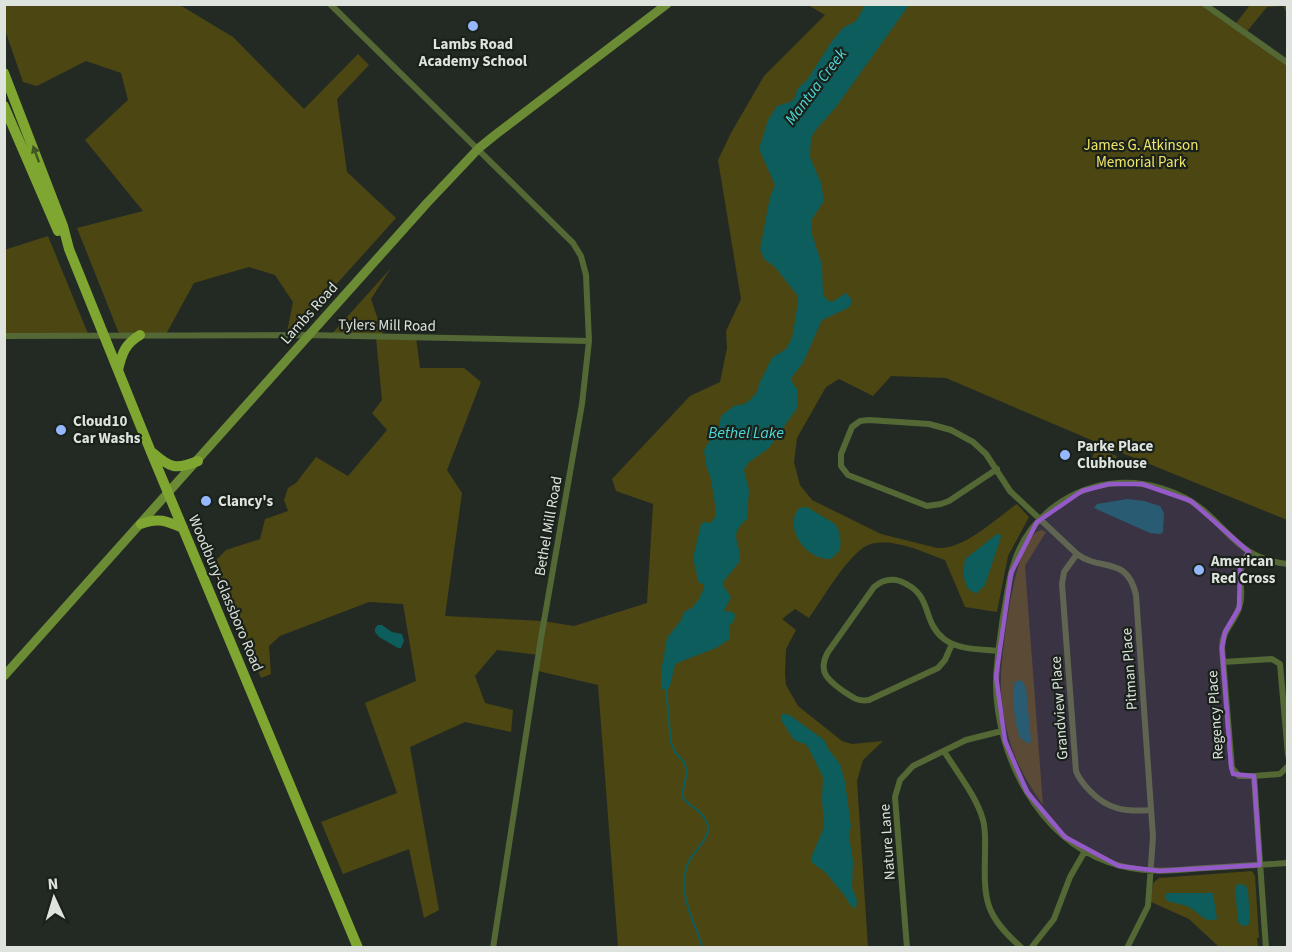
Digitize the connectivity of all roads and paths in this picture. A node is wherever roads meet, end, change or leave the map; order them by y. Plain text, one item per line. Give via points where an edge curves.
1 (330, 4) edge
2 (667, 4) edge
3 (1204, 4) edge
4 (1287, 63) edge
5 (4, 73) edge
6 (4, 106) edge
7 (479, 148) junction
8 (69, 249) junction
9 (140, 335) junction
10 (4, 336) edge
11 (105, 336) junction
12 (308, 336) junction
13 (590, 341) junction
14 (118, 370) junction
15 (151, 452) junction
16 (198, 461) junction
17 (997, 469) junction
18 (168, 493) junction
19 (1040, 519) junction
20 (141, 524) junction
21 (183, 528) junction
22 (1249, 552) junction
23 (1077, 554) junction
24 (1287, 564) edge
25 (952, 644) junction
26 (998, 651) junction
27 (1223, 662) junction
28 (4, 676) edge
29 (1002, 731) junction
30 (944, 751) junction
31 (1287, 755) edge
32 (1287, 766) edge
33 (1254, 776) junction
34 (1151, 810) junction
35 (1085, 851) junction
36 (1287, 863) edge
37 (1260, 865) junction
38 (1151, 871) junction
39 (1130, 947) edge
40 (358, 948) edge
41 (493, 948) edge
42 (907, 948) edge
43 (1022, 948) edge
44 (1031, 948) edge
45 (1266, 948) edge

1 - 7 street, Bethel Mill Road
2 - 7 main road, Lambs Road
3 - 4 street
8 -> 5 main road, Woodbury-Glassboro Road
6 - 8 main road, Woodbury-Glassboro Road
7 - 12 main road, Lambs Road
7 - 13 street, Bethel Mill Road via 573,243 581,256
8 - 11 main road, Woodbury-Glassboro Road
9 - 11 street, Tylers Mill Road
9 - 12 street, Tylers Mill Road
9 - 14 main road via 127,343
10 - 11 street, Tylers Mill Road
11 - 14 main road, Woodbury-Glassboro Road
12 - 13 street, Tylers Mill Road
12 - 16 main road, Lambs Road
13 - 41 street, Bethel Mill Road
14 - 15 main road, Woodbury-Glassboro Road
15 - 16 main road via 173,467
15 - 18 main road, Woodbury-Glassboro Road
16 - 18 main road, Lambs Road
17 - 17 street, Pitman Place via 949,501 927,506 848,475 840,457 856,423 880,420 951,430 977,446
17 - 19 street, Pitman Place via 1008,489
18 - 20 main road, Lambs Road
18 - 21 main road, Woodbury-Glassboro Road
19 - 22 street via 1060,501 1088,489 1119,483 1142,484 1191,501
19 - 23 street, Pitman Place
19 - 26 street via 1024,539 1013,566
20 - 21 main road via 163,519
20 - 28 main road, Lambs Road
21 - 40 main road, Woodbury-Glassboro Road
22 - 24 street
22 - 27 street, Regency Place via 1240,569 1239,608 1223,635
23 - 34 street, Pitman Place via 1118,568 1135,588
23 - 34 street, Grandview Place via 1064,572 1062,584 1076,771 1097,798 1110,807
25 - 25 street via 935,629 915,589 897,580 887,580 874,587 824,659 823,668 829,680 852,697 869,700 938,668
25 - 26 street
26 - 29 street via 996,689
27 - 31 street via 1272,659 1280,664
27 - 33 street, Regency Place via 1232,768 1239,776
29 - 30 street, Nature Lane
29 - 35 street via 1015,769 1035,803 1061,833
30 - 42 street, Nature Lane via 907,771 896,791
30 - 43 street via 984,823 985,892 990,911 1000,928
32 - 33 street via 1280,774
33 - 37 street
34 - 38 street, Pitman Place
35 - 38 street via 1113,864
35 - 44 street via 1054,919
36 - 37 street
37 - 38 street
37 - 45 street
38 - 39 street, Pitman Place via 1148,906

